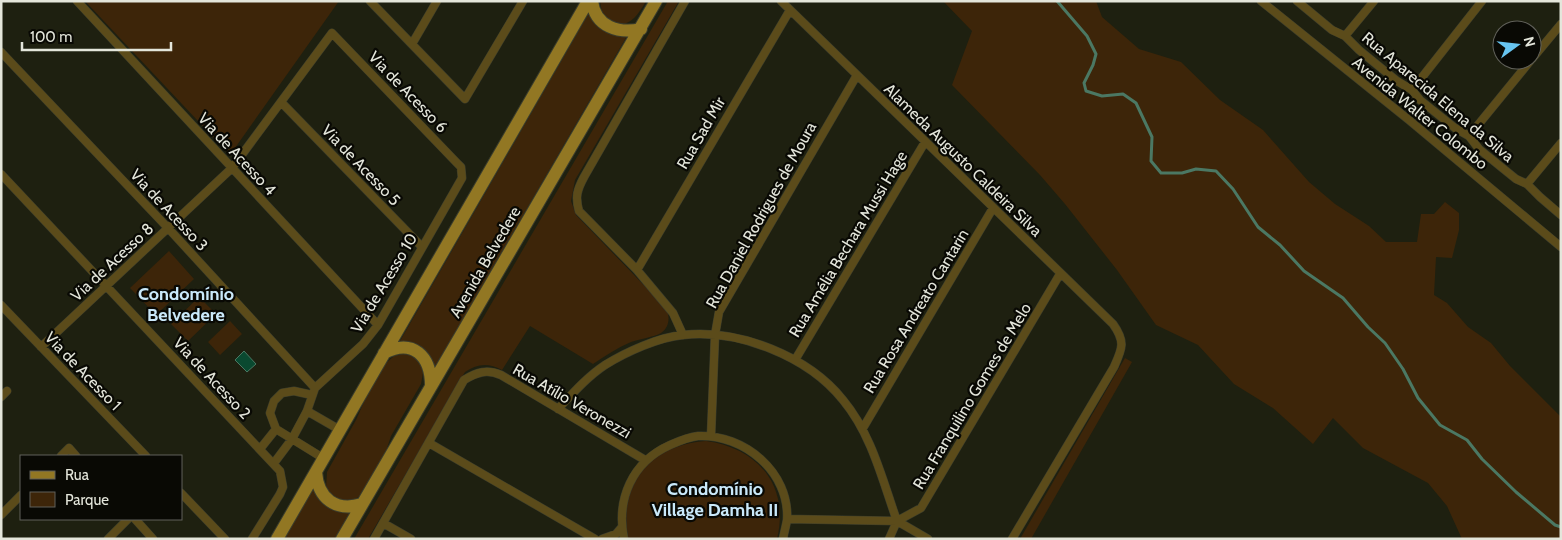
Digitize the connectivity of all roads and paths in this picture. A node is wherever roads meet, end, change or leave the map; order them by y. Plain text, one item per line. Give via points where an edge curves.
1 (76, 1) edge
2 (370, 1) edge
3 (437, 1) edge
4 (523, 1) edge
5 (588, 1) edge
6 (592, 1) edge
7 (656, 1) edge
8 (685, 1) edge
9 (781, 1) edge
10 (1261, 1) edge
11 (1297, 1) edge
12 (1374, 1) edge
13 (1482, 1) edge
14 (790, 10) junction
15 (1561, 24) edge
16 (640, 29) junction
17 (332, 32) joint
18 (1345, 36) junction
19 (412, 44) junction
20 (1542, 48) edge
21 (1, 52) edge
22 (1524, 70) edge
23 (857, 75) junction
24 (1412, 90) junction
25 (281, 102) junction
26 (1469, 136) junction
27 (925, 142) junction
28 (1561, 143) edge
29 (232, 168) junction
30 (462, 173) joint
31 (1, 174) edge
32 (1527, 184) junction
33 (993, 208) junction
34 (1561, 215) edge
35 (168, 228) junction
36 (422, 247) junction
37 (1561, 247) edge
38 (637, 270) junction
39 (1060, 274) junction
40 (106, 286) junction
41 (1, 305) edge
42 (378, 325) junction
43 (683, 335) junction
44 (716, 335) junction
45 (41, 347) junction
46 (384, 353) junction
47 (795, 360) junction
48 (431, 386) junction
49 (314, 392) junction
50 (558, 409) junction
51 (307, 410) junction
52 (862, 428) junction
53 (276, 429) junction
54 (340, 430) junction
55 (711, 436) junction
56 (292, 439) junction
57 (429, 443) junction
58 (260, 449) junction
59 (62, 455) edge
60 (75, 455) edge
61 (145, 455) edge
62 (323, 458) junction
63 (646, 460) junction
64 (274, 463) junction
65 (316, 472) junction
66 (182, 495) edge
67 (20, 496) edge
68 (362, 504) junction
69 (1, 515) edge
70 (787, 519) junction
71 (127, 520) edge
72 (136, 520) edge
73 (897, 521) junction
74 (383, 523) junction
75 (622, 528) junction
76 (108, 539) edge
77 (153, 539) edge
78 (225, 539) edge
79 (252, 539) edge
80 (277, 539) edge
81 (342, 539) edge
82 (374, 539) edge
83 (410, 539) edge
84 (595, 539) edge
85 (602, 539) edge
86 (624, 539) edge
87 (783, 539) edge
88 (889, 539) edge
89 (928, 539) edge
90 (1012, 539) edge

1 - 29 street, Via de Acesso 4
2 - 19 street
3 - 19 street
4 - 19 street via 465,99
5 - 46 main road
6 - 16 main road via 596,15 611,28 621,31
7 - 16 main road, Avenida Belvedere
8 - 38 street via 577,191 579,211
9 - 14 street, Alameda Augusto Caldeira Silva
10 - 37 street, Avenida Walter Colombo
11 - 18 street, Rua Aparecida Elena da Silva via 1332,30
12 - 18 street
13 - 24 street
14 - 23 street, Alameda Augusto Caldeira Silva
14 - 38 street, Rua Sad Mir
15 - 20 street
16 - 48 main road, Avenida Belvedere
17 - 25 street, Via de Acesso 8
17 - 30 street, Via de Acesso 6 via 457,163
18 - 24 street, Rua Aparecida Elena da Silva via 1358,50
21 - 35 street, Via de Acesso 3
22 - 26 street
23 - 27 street, Alameda Augusto Caldeira Silva
23 - 44 street, Rua Daniel Rodrigues de Moura via 719,312
24 - 26 street, Rua Aparecida Elena da Silva via 1420,100
25 - 29 street, Via de Acesso 8
25 - 36 street, Via de Acesso 5
26 - 32 street, Rua Aparecida Elena da Silva via 1479,149
27 - 33 street, Alameda Augusto Caldeira Silva
27 - 47 street, Rua Amélia Bechara Mussi Hage
28 - 32 street
29 - 35 street, Via de Acesso 8
29 - 42 street, Via de Acesso 4
30 - 36 street, Via de Acesso 10 via 460,184
31 - 40 street, Via de Acesso 2
32 - 34 street, Rua Aparecida Elena da Silva
33 - 39 street, Alameda Augusto Caldeira Silva
33 - 52 street, Rua Rosa Andreato Cantarin
35 - 40 street, Via de Acesso 8
35 - 49 street, Via de Acesso 3
36 - 42 street, Via de Acesso 10
38 - 43 street via 673,313
39 - 73 street, Rua Franquilino Gomes de Melo via 921,508
39 - 90 street, Alameda Augusto Caldeira Silva via 1113,324 1122,341 1122,349
40 - 45 street, Via de Acesso 8
40 - 58 street, Via de Acesso 2
41 - 45 street, Via de Acesso 1
42 - 49 street, Via de Acesso 10
43 - 44 street
43 - 50 street via 635,350 605,365
44 - 47 street via 742,339
44 - 55 street, Rua Daniel Rodrigues de Moura
45 - 61 street, Via de Acesso 1
46 - 48 main road via 399,348 414,350 423,356 429,365
46 - 54 main road
47 - 52 street via 843,399
48 - 68 main road, Avenida Belvedere
49 - 51 street, Via de Acesso 10
49 - 53 street via 282,393 274,400 270,413
50 - 57 street, Rua Atílio Veronezzi via 501,375 483,371 464,380
50 - 63 street, Rua Atílio Veronezzi
51 - 54 street
51 - 56 street, Via de Acesso 10
52 - 73 street via 873,450
53 - 56 street
53 - 58 street
54 - 62 main road
55 - 63 street via 680,440
55 - 70 street via 734,441 767,465 779,483
56 - 62 street
56 - 64 street, Via de Acesso 10
57 - 74 street
57 - 84 street
58 - 64 street, Via de Acesso 2
59 - 60 street via 69,448
62 - 65 main road
63 - 75 street via 626,492 621,512
64 - 79 street, Via de Acesso 2 via 280,471 280,494
65 - 68 main road via 319,488 330,501 341,506
65 - 80 main road
66 - 78 street
67 - 69 street
68 - 81 main road, Avenida Belvedere
70 - 73 street
70 - 87 street
71 - 76 street
72 - 77 street
73 - 88 street
73 - 89 street
74 - 82 street
74 - 83 street
75 - 85 street
75 - 86 street

